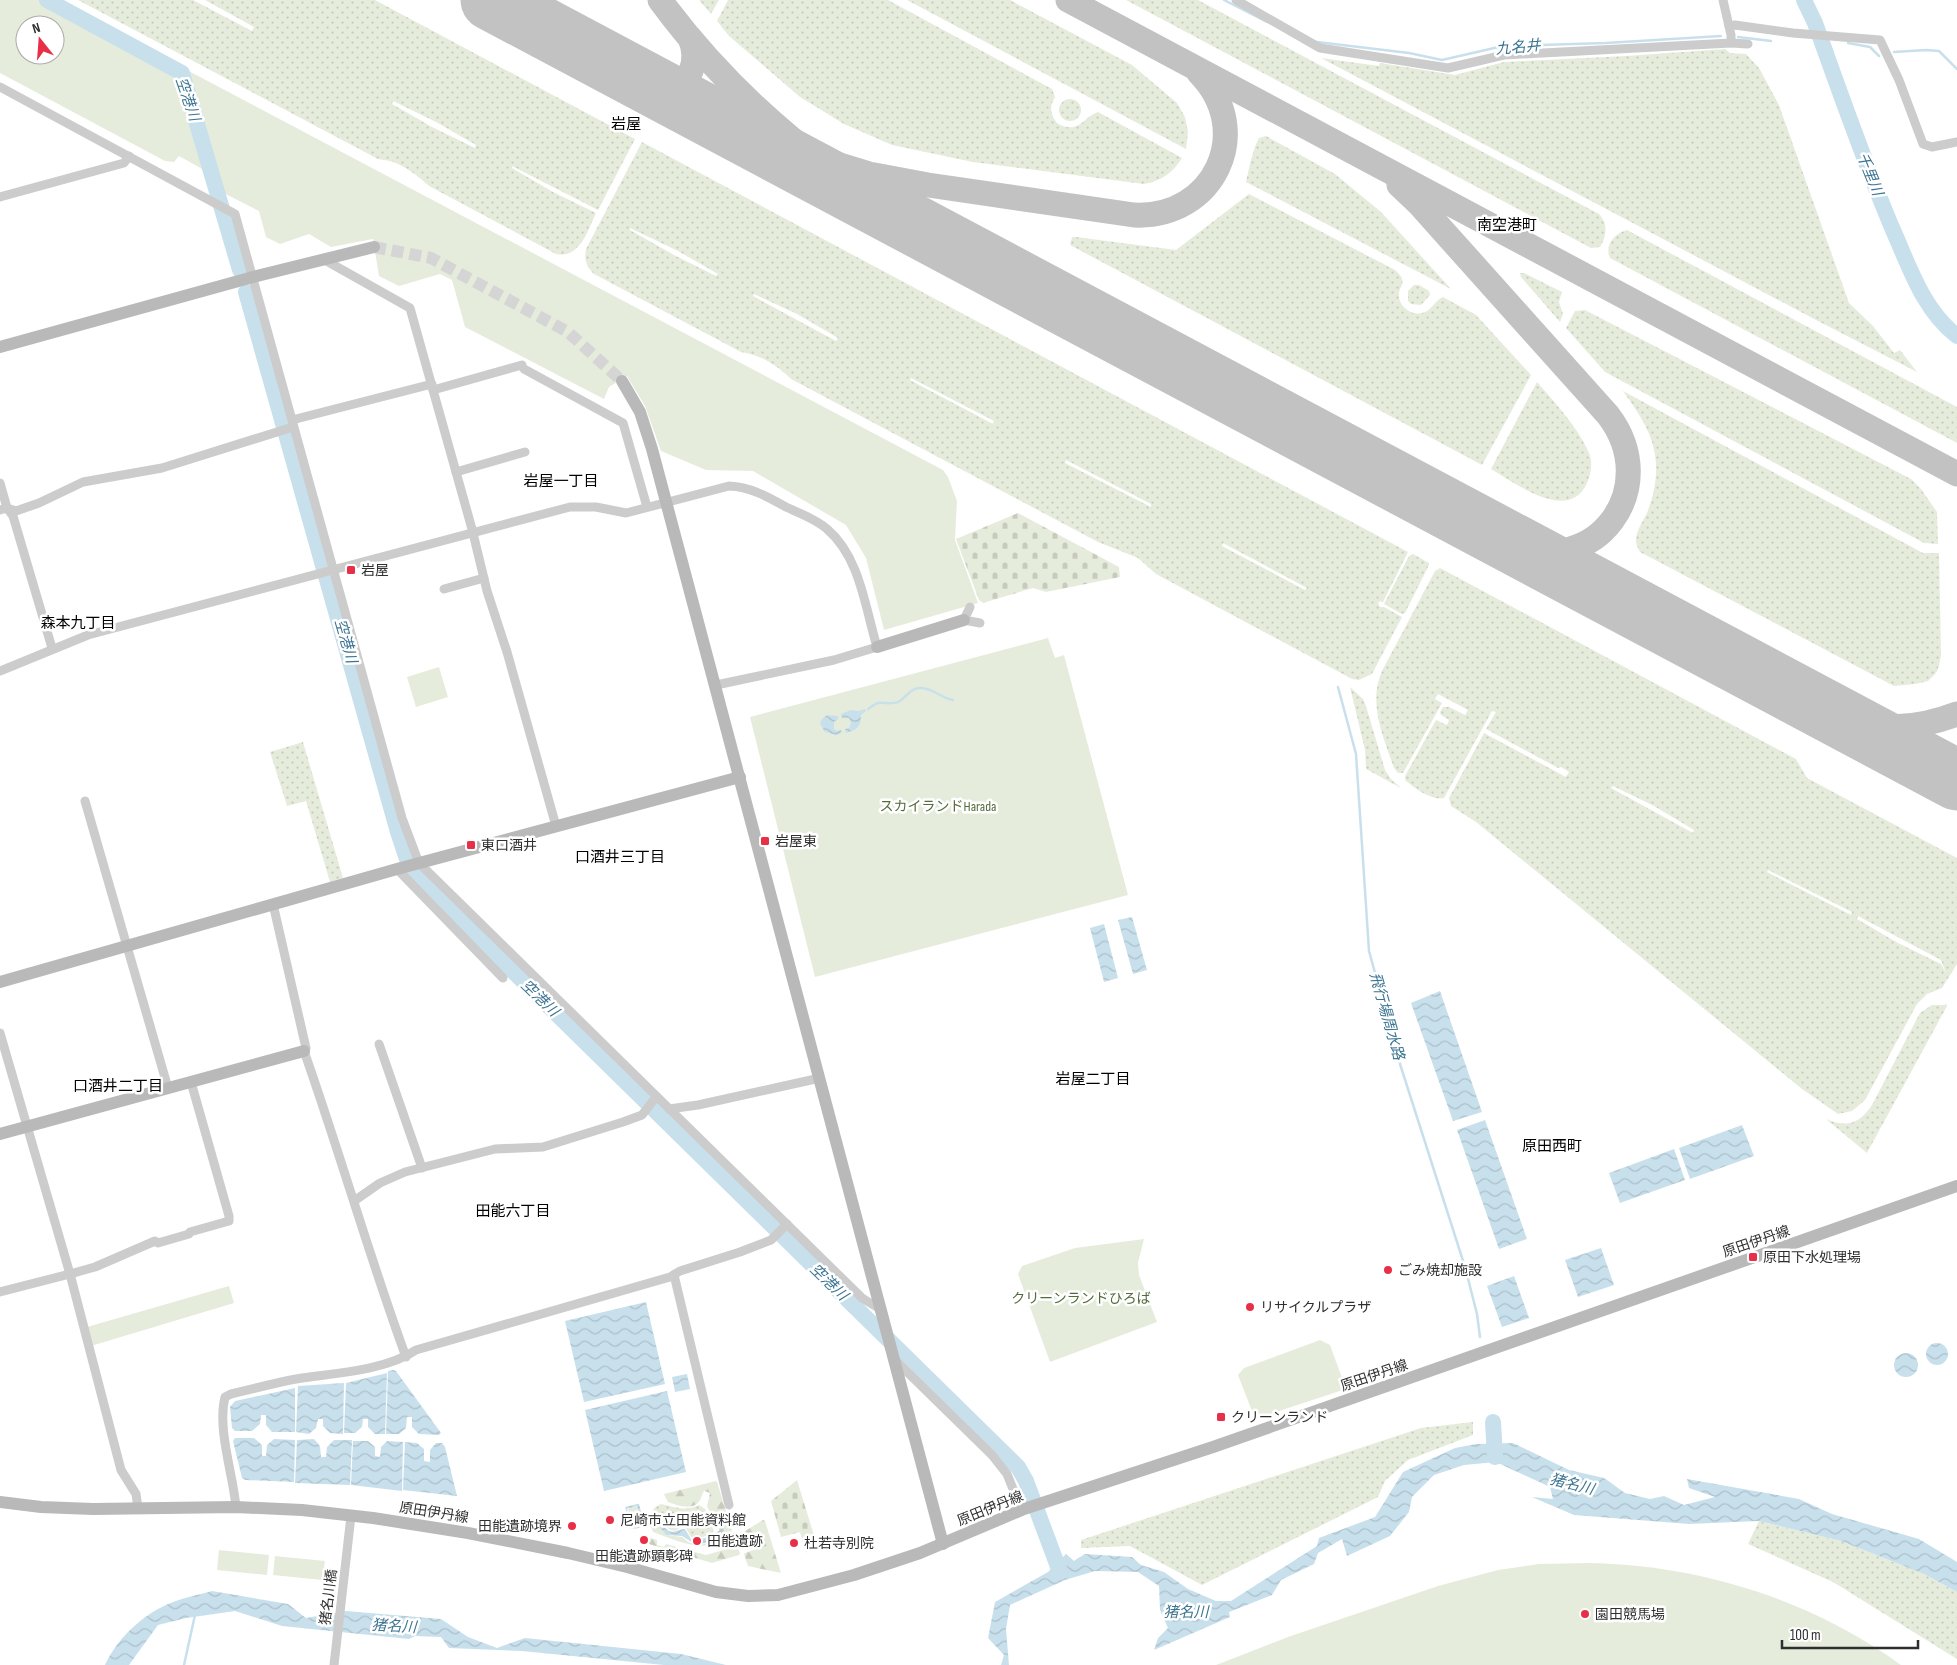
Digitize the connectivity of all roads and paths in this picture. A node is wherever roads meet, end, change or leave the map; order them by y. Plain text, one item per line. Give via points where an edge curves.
1 (1236, 0) edge
2 (1723, 0) edge
3 (1250, 4) edge
4 (1729, 26) junction
5 (1731, 42) junction
6 (1748, 44) dead end
7 (0, 88) edge
8 (1957, 142) edge
9 (129, 156) junction
10 (0, 197) edge
11 (374, 248) tunnel mouth
12 (323, 259) junction
13 (253, 277) junction
14 (0, 347) edge
15 (622, 381) tunnel mouth
16 (432, 387) junction
17 (291, 425) junction
18 (525, 452) dead end
19 (456, 472) junction
20 (0, 483) edge
21 (667, 502) junction
22 (647, 507) junction
23 (4, 509) edge
24 (472, 533) junction
25 (331, 570) junction
26 (484, 578) junction
27 (444, 589) dead end
28 (970, 607) dead end
29 (964, 620) junction
30 (980, 623) dead end
31 (876, 647) junction
32 (52, 648) junction
33 (0, 671) edge
34 (716, 685) junction
35 (740, 777) junction
36 (85, 801) dead end
37 (556, 826) junction
38 (408, 866) junction
39 (273, 904) junction
40 (126, 946) junction
41 (503, 978) dead end
42 (0, 982) edge
43 (0, 1033) edge
44 (379, 1044) dead end
45 (304, 1051) junction
46 (820, 1078) junction
47 (191, 1082) junction
48 (168, 1088) junction
49 (655, 1098) junction
50 (669, 1108) junction
51 (27, 1126) junction
52 (0, 1134) edge
53 (422, 1168) junction
54 (1957, 1186) edge
55 (354, 1201) junction
56 (785, 1225) junction
57 (70, 1274) junction
58 (674, 1275) junction
59 (0, 1292) edge
60 (881, 1313) junction
61 (406, 1357) junction
62 (894, 1359) junction
63 (0, 1502) edge
64 (730, 1505) dead end
65 (236, 1507) junction
66 (138, 1508) junction
67 (1023, 1510) junction
68 (351, 1516) junction
69 (943, 1544) junction
70 (334, 1665) edge

1 - 3 street
2 - 4 street
3 - 5 street via 1320,48 1448,68 1504,55
4 - 5 street
4 - 8 street via 1880,40 1923,144 1932,147
5 - 6 street
7 - 9 street
9 - 10 street via 124,163
9 - 13 street via 235,214
11 - 12 street
12 - 13 street
12 - 16 street via 410,308
13 - 14 street
13 - 17 street
15 - 21 street via 640,412
16 - 17 street
16 - 19 street
16 - 22 street via 523,367 623,423
17 - 23 street via 162,468 83,482 16,511
17 - 25 street
18 - 19 street
19 - 24 street
20 - 23 street
21 - 22 street
21 - 31 street via 737,486 754,490 826,528 851,561
21 - 34 street
22 - 24 street via 626,513 596,507 570,507
23 - 32 street via 13,516
24 - 25 street
24 - 26 street
25 - 32 street via 88,635
25 - 38 street via 402,818
26 - 27 street
26 - 37 street
28 - 29 street
29 - 30 street
29 - 31 street
31 - 34 street via 834,660
32 - 33 street
34 - 35 street
35 - 37 street
35 - 46 street
36 - 40 street
37 - 38 street
38 - 39 street
38 - 41 street
38 - 49 street
39 - 40 street
39 - 45 street via 306,1048
40 - 42 street
40 - 48 street
43 - 51 street
44 - 53 street
45 - 47 street
45 - 55 street
46 - 50 street via 698,1105
46 - 60 street
47 - 48 street
47 - 57 street via 229,1221 158,1243 155,1241 95,1267
48 - 51 street
49 - 50 street
49 - 53 street via 642,1115 543,1147 495,1149
50 - 56 street
51 - 52 street
51 - 57 street
53 - 55 street via 380,1183
54 - 67 street, 原田伊丹線 via 1213,1447
55 - 61 street
56 - 58 street via 773,1238
56 - 60 street
57 - 59 street
57 - 66 street via 121,1470 136,1494
58 - 61 street via 416,1350
58 - 64 street
60 - 62 street
61 - 65 street via 370,1368 294,1380 225,1397 225,1444
62 - 67 street via 992,1456 1007,1474
62 - 69 street
63 - 66 street, 原田伊丹線 via 61,1508
65 - 66 street, 原田伊丹線
65 - 68 street, 原田伊丹線
67 - 69 street, 原田伊丹線
68 - 69 street, 原田伊丹線 via 468,1532 627,1567 716,1592 748,1596 794,1592
68 - 70 street, 猪名川橋

